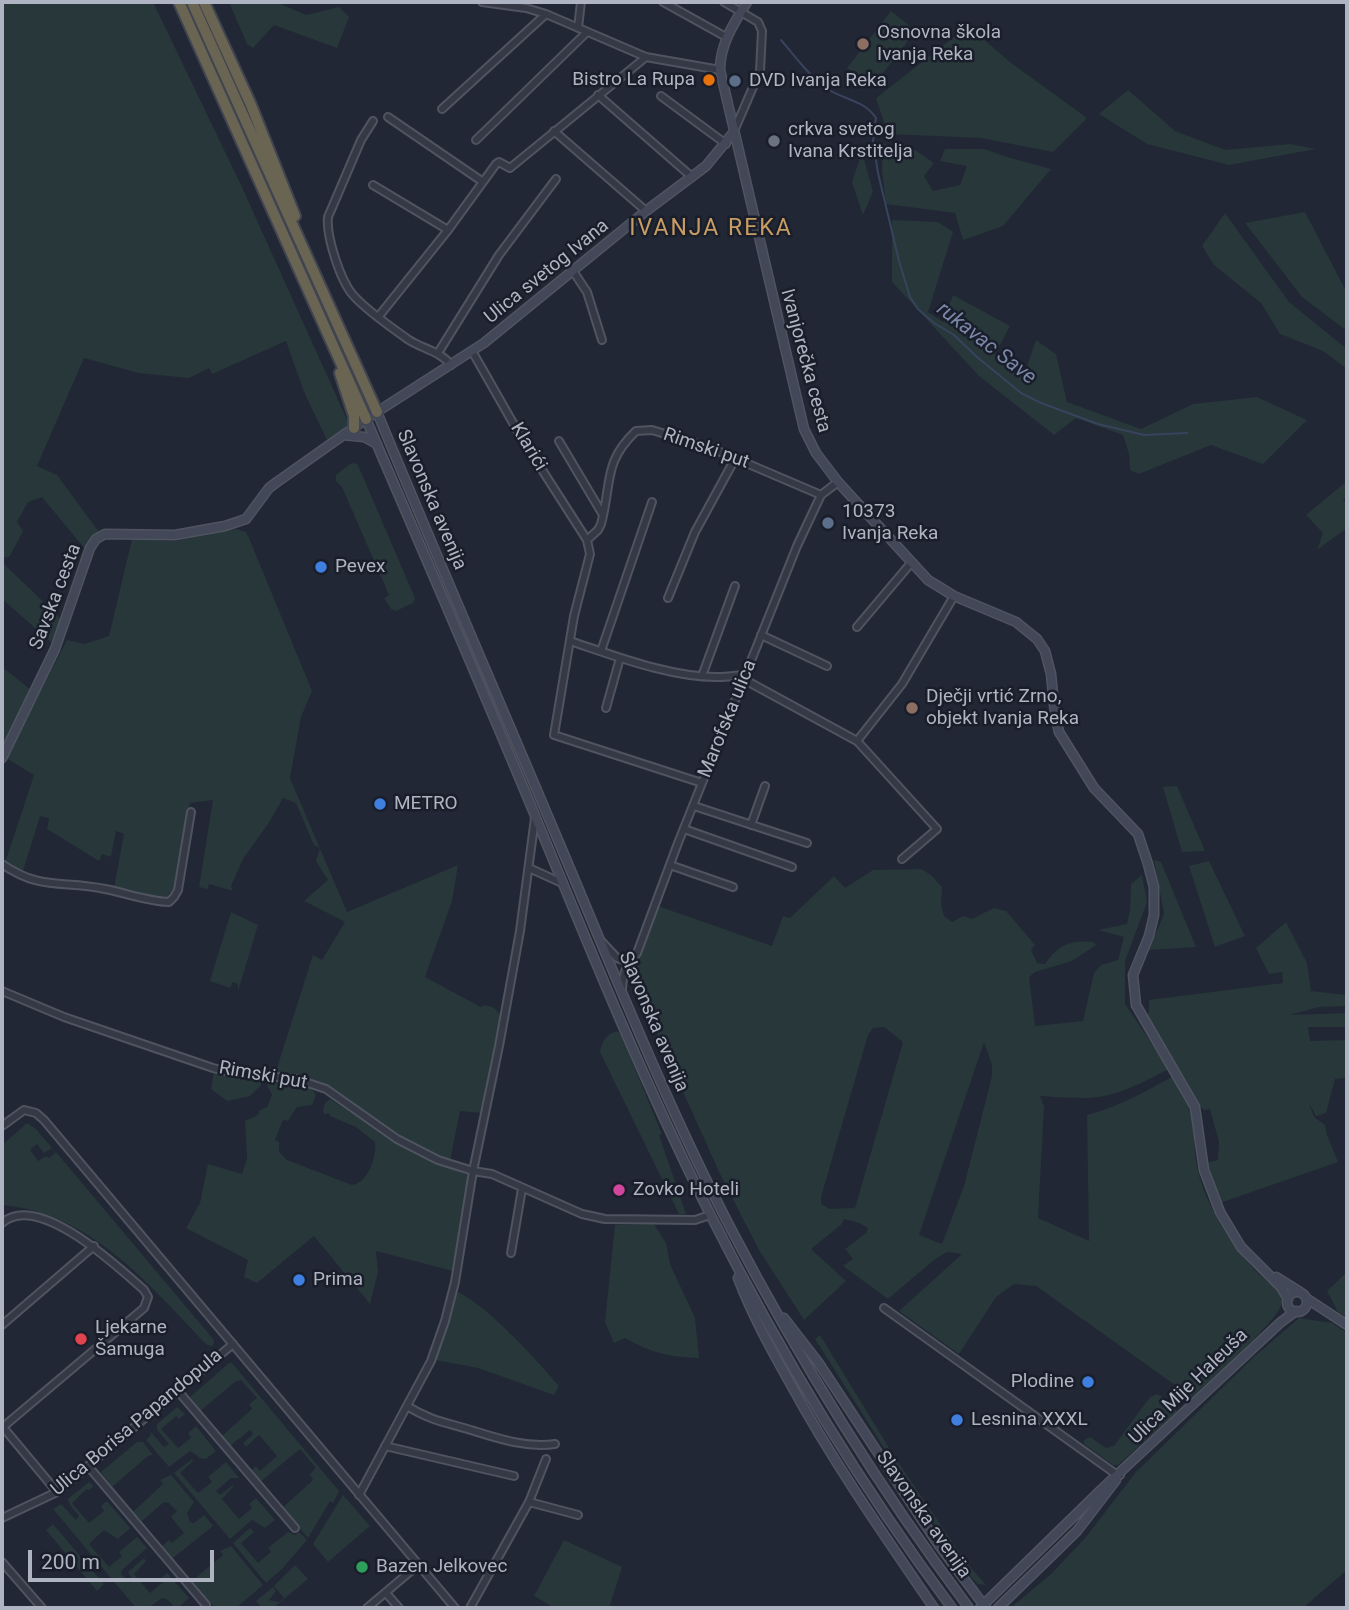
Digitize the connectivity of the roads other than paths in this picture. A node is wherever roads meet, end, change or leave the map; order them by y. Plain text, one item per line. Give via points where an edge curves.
1 (179, 2) edge
2 (192, 2) edge
3 (204, 2) edge
4 (482, 2) edge
5 (495, 2) edge
6 (581, 2) edge
7 (663, 2) edge
8 (724, 2) edge
9 (747, 2) edge
10 (526, 5) edge
11 (741, 12) junction
12 (545, 14) junction
13 (578, 28) junction
14 (587, 32) junction
15 (726, 37) junction
16 (646, 57) junction
17 (720, 70) junction
18 (598, 95) junction
19 (661, 96) dead end
20 (442, 109) dead end
21 (388, 117) dead end
22 (373, 121) dead end
23 (554, 131) junction
24 (733, 133) junction
25 (475, 140) dead end
26 (726, 144) junction
27 (692, 177) junction
28 (556, 178) dead end
29 (483, 182) junction
30 (373, 185) dead end
31 (646, 211) junction
32 (448, 230) junction
33 (302, 245) junction
34 (573, 271) junction
35 (379, 316) junction
36 (602, 340) dead end
37 (472, 351) junction
38 (438, 353) junction
39 (340, 360) junction
40 (450, 365) junction
41 (377, 412) junction
42 (366, 419) junction
43 (354, 428) junction
44 (343, 435) junction
45 (559, 441) dead end
46 (377, 445) junction
47 (736, 457) junction
48 (838, 482) junction
49 (821, 495) junction
50 (652, 502) dead end
51 (603, 515) junction
52 (587, 540) junction
53 (911, 563) junction
54 (735, 586) dead end
55 (954, 596) junction
56 (668, 598) dead end
57 (857, 627) dead end
58 (761, 635) junction
59 (570, 641) junction
60 (601, 651) junction
61 (620, 658) junction
62 (827, 666) dead end
63 (702, 676) junction
64 (746, 678) junction
65 (606, 708) dead end
66 (857, 741) junction
67 (2, 758) edge
68 (702, 783) junction
69 (765, 786) dead end
70 (694, 806) junction
71 (191, 812) dead end
72 (535, 816) junction
73 (751, 825) junction
74 (684, 829) junction
75 (807, 844) dead end
76 (902, 859) dead end
77 (2, 864) edge
78 (670, 865) junction
79 (792, 867) dead end
80 (529, 868) junction
81 (562, 883) junction
82 (733, 887) dead end
83 (601, 941) junction
84 (628, 962) junction
85 (622, 989) junction
86 (2, 991) edge
87 (2, 1126) edge
88 (473, 1171) junction
89 (522, 1189) junction
90 (710, 1215) junction
91 (4, 1221) edge
92 (94, 1246) junction
93 (511, 1253) dead end
94 (732, 1258) junction
95 (1264, 1271) junction
96 (1303, 1295) junction
97 (1288, 1301) junction
98 (884, 1308) dead end
99 (774, 1309) junction
100 (1300, 1310) junction
101 (1337, 1317) junction
102 (1281, 1321) junction
103 (2, 1325) edge
104 (1347, 1325) edge
105 (233, 1344) junction
106 (178, 1391) junction
107 (407, 1405) junction
108 (2, 1426) edge
109 (555, 1444) dead end
110 (385, 1446) junction
111 (546, 1459) dead end
112 (88, 1466) junction
113 (1120, 1475) junction
114 (514, 1476) dead end
115 (57, 1492) junction
116 (359, 1495) junction
117 (529, 1502) junction
118 (578, 1515) dead end
119 (2, 1518) edge
120 (295, 1528) dead end
121 (2, 1562) edge
122 (418, 1565) junction
123 (386, 1592) junction
124 (206, 1605) dead end
125 (983, 1607) edge
126 (41, 1608) edge
127 (367, 1608) edge
128 (399, 1608) edge
129 (455, 1608) edge
130 (470, 1608) edge
131 (934, 1608) edge
132 (952, 1608) edge
133 (970, 1608) edge
134 (998, 1608) edge

1 - 39 highway
2 - 33 highway
3 - 33 highway via 277,168
4 - 5 street
5 - 10 street
6 - 13 street
7 - 15 street
8 - 11 street
9 - 11 main road, Ivanjorečka cesta
10 - 12 street
11 - 15 main road, Ivanjorečka cesta
11 - 24 street via 761,25 760,71
12 - 13 street
12 - 20 street
13 - 14 street
14 - 16 street
14 - 25 street
15 - 17 main road, Ivanjorečka cesta
16 - 17 street
16 - 18 street
17 - 24 main road, Ivanjorečka cesta
18 - 23 street
18 - 27 street
19 - 26 street
21 - 29 street
22 - 35 street via 352,159 327,223 348,287
23 - 29 street via 510,168 496,164
23 - 31 street
24 - 26 main road, Ulica svetog Ivana
24 - 48 main road, Ivanjorečka cesta via 800,417 816,453
26 - 27 main road, Ulica svetog Ivana
27 - 31 main road, Ulica svetog Ivana
28 - 38 street via 499,255
29 - 32 street
30 - 32 street
31 - 34 main road, Ulica svetog Ivana
32 - 35 street
33 - 41 highway
34 - 36 street via 587,292
34 - 37 main road, Ulica svetog Ivana
35 - 38 street via 408,339
37 - 40 main road, Ulica svetog Ivana
37 - 52 street, Klarići
38 - 40 street
39 - 42 highway
39 - 43 highway
40 - 41 main road, Ulica svetog Ivana
41 - 42 main road, Ulica svetog Ivana
41 - 83 main road, Slavonska avenija
42 - 43 main road, Savska cesta
42 - 46 main road, Slavonska avenija
43 - 44 main road, Savska cesta
44 - 46 main road via 364,437
44 - 67 main road, Savska cesta via 269,488 246,519 170,536 117,532 96,539 55,649
45 - 51 street
46 - 72 main road, Slavonska avenija
47 - 49 street, Rimski put
47 - 51 street, Rimski put via 652,430 636,431 612,461
47 - 56 street via 695,532
48 - 49 street, Marofska ulica
48 - 53 main road, Ivanjorečka cesta
49 - 58 street, Marofska ulica
50 - 60 street
51 - 52 street, Rimski put via 598,530
52 - 59 street, Rimski put via 590,554
53 - 55 main road, Ivanjorečka cesta
53 - 57 street
54 - 63 street
55 - 66 street via 902,684
55 - 95 main road, Ivanjorečka cesta via 1016,622 1037,639 1051,674 1059,732 1094,788 1142,841 1155,908 1134,970 1134,1001 1195,1107 1204,1170 1220,1212 1241,1247
58 - 62 street
58 - 64 street, Marofska ulica
59 - 60 street
59 - 68 street, Rimski put via 554,735
60 - 61 street
61 - 63 street
61 - 65 street
63 - 64 street
64 - 66 street
64 - 68 street, Marofska ulica
66 - 76 street via 937,829
68 - 70 street, Marofska ulica
69 - 73 street
70 - 73 street
70 - 74 street, Marofska ulica
71 - 77 street via 178,890 169,902 79,884 44,884
72 - 80 street
72 - 81 main road, Slavonska avenija
73 - 75 street
74 - 78 street, Marofska ulica
74 - 79 street
78 - 82 street
78 - 84 street, Marofska ulica via 637,953
80 - 81 street
80 - 88 street
81 - 90 main road, Slavonska avenija
83 - 84 street via 617,958
83 - 85 main road, Slavonska avenija
84 - 85 street, Marofska ulica
85 - 99 main road, Slavonska avenija via 687,1140
86 - 88 street, Rimski put via 221,1070 296,1079 326,1089 397,1139
87 - 105 street via 21,1111 40,1116
88 - 89 street, Rimski put via 492,1174
88 - 107 street via 445,1321 431,1361
89 - 90 street, Rimski put via 605,1219 695,1220
89 - 93 street
90 - 94 main road, Slavonska avenija
91 - 92 street via 19,1215 47,1221
92 - 103 street
92 - 108 street via 148,1301
94 - 131 main road via 756,1321 818,1434
94 - 132 main road, Slavonska avenija via 834,1437
95 - 96 main road, Ivanjorečka cesta
95 - 97 main road, Ivanjorečka cesta
96 - 97 main road via 1294,1293
96 - 100 main road
96 - 101 main road, Ivanjorečka cesta
97 - 100 main road, Ivanjorečka cesta via 1290,1308
97 - 102 main road, Ulica Mije Haleuša
98 - 113 street
99 - 125 main road via 818,1362
99 - 133 main road, Slavonska avenija via 845,1430
100 - 101 main road
100 - 102 main road, Ulica Mije Haleuša
101 - 104 main road, Ivanjorečka cesta
102 - 113 main road, Ulica Mije Haleuša
105 - 106 street, Ulica Borisa Papandopula
105 - 116 street
106 - 112 street, Ulica Borisa Papandopula
106 - 120 street
107 - 109 street via 445,1425 501,1440
107 - 110 street
108 - 115 street
110 - 114 street
110 - 116 street
111 - 117 street
112 - 115 street, Ulica Borisa Papandopula
112 - 124 street
113 - 125 main road, Ulica Mije Haleuša
113 - 134 main road, Ulica Mije Haleuša via 1084,1524
115 - 119 street, Ulica Borisa Papandopula
116 - 122 street
117 - 118 street
117 - 130 street
121 - 126 street
122 - 123 street
122 - 129 street
123 - 127 street
123 - 128 street

